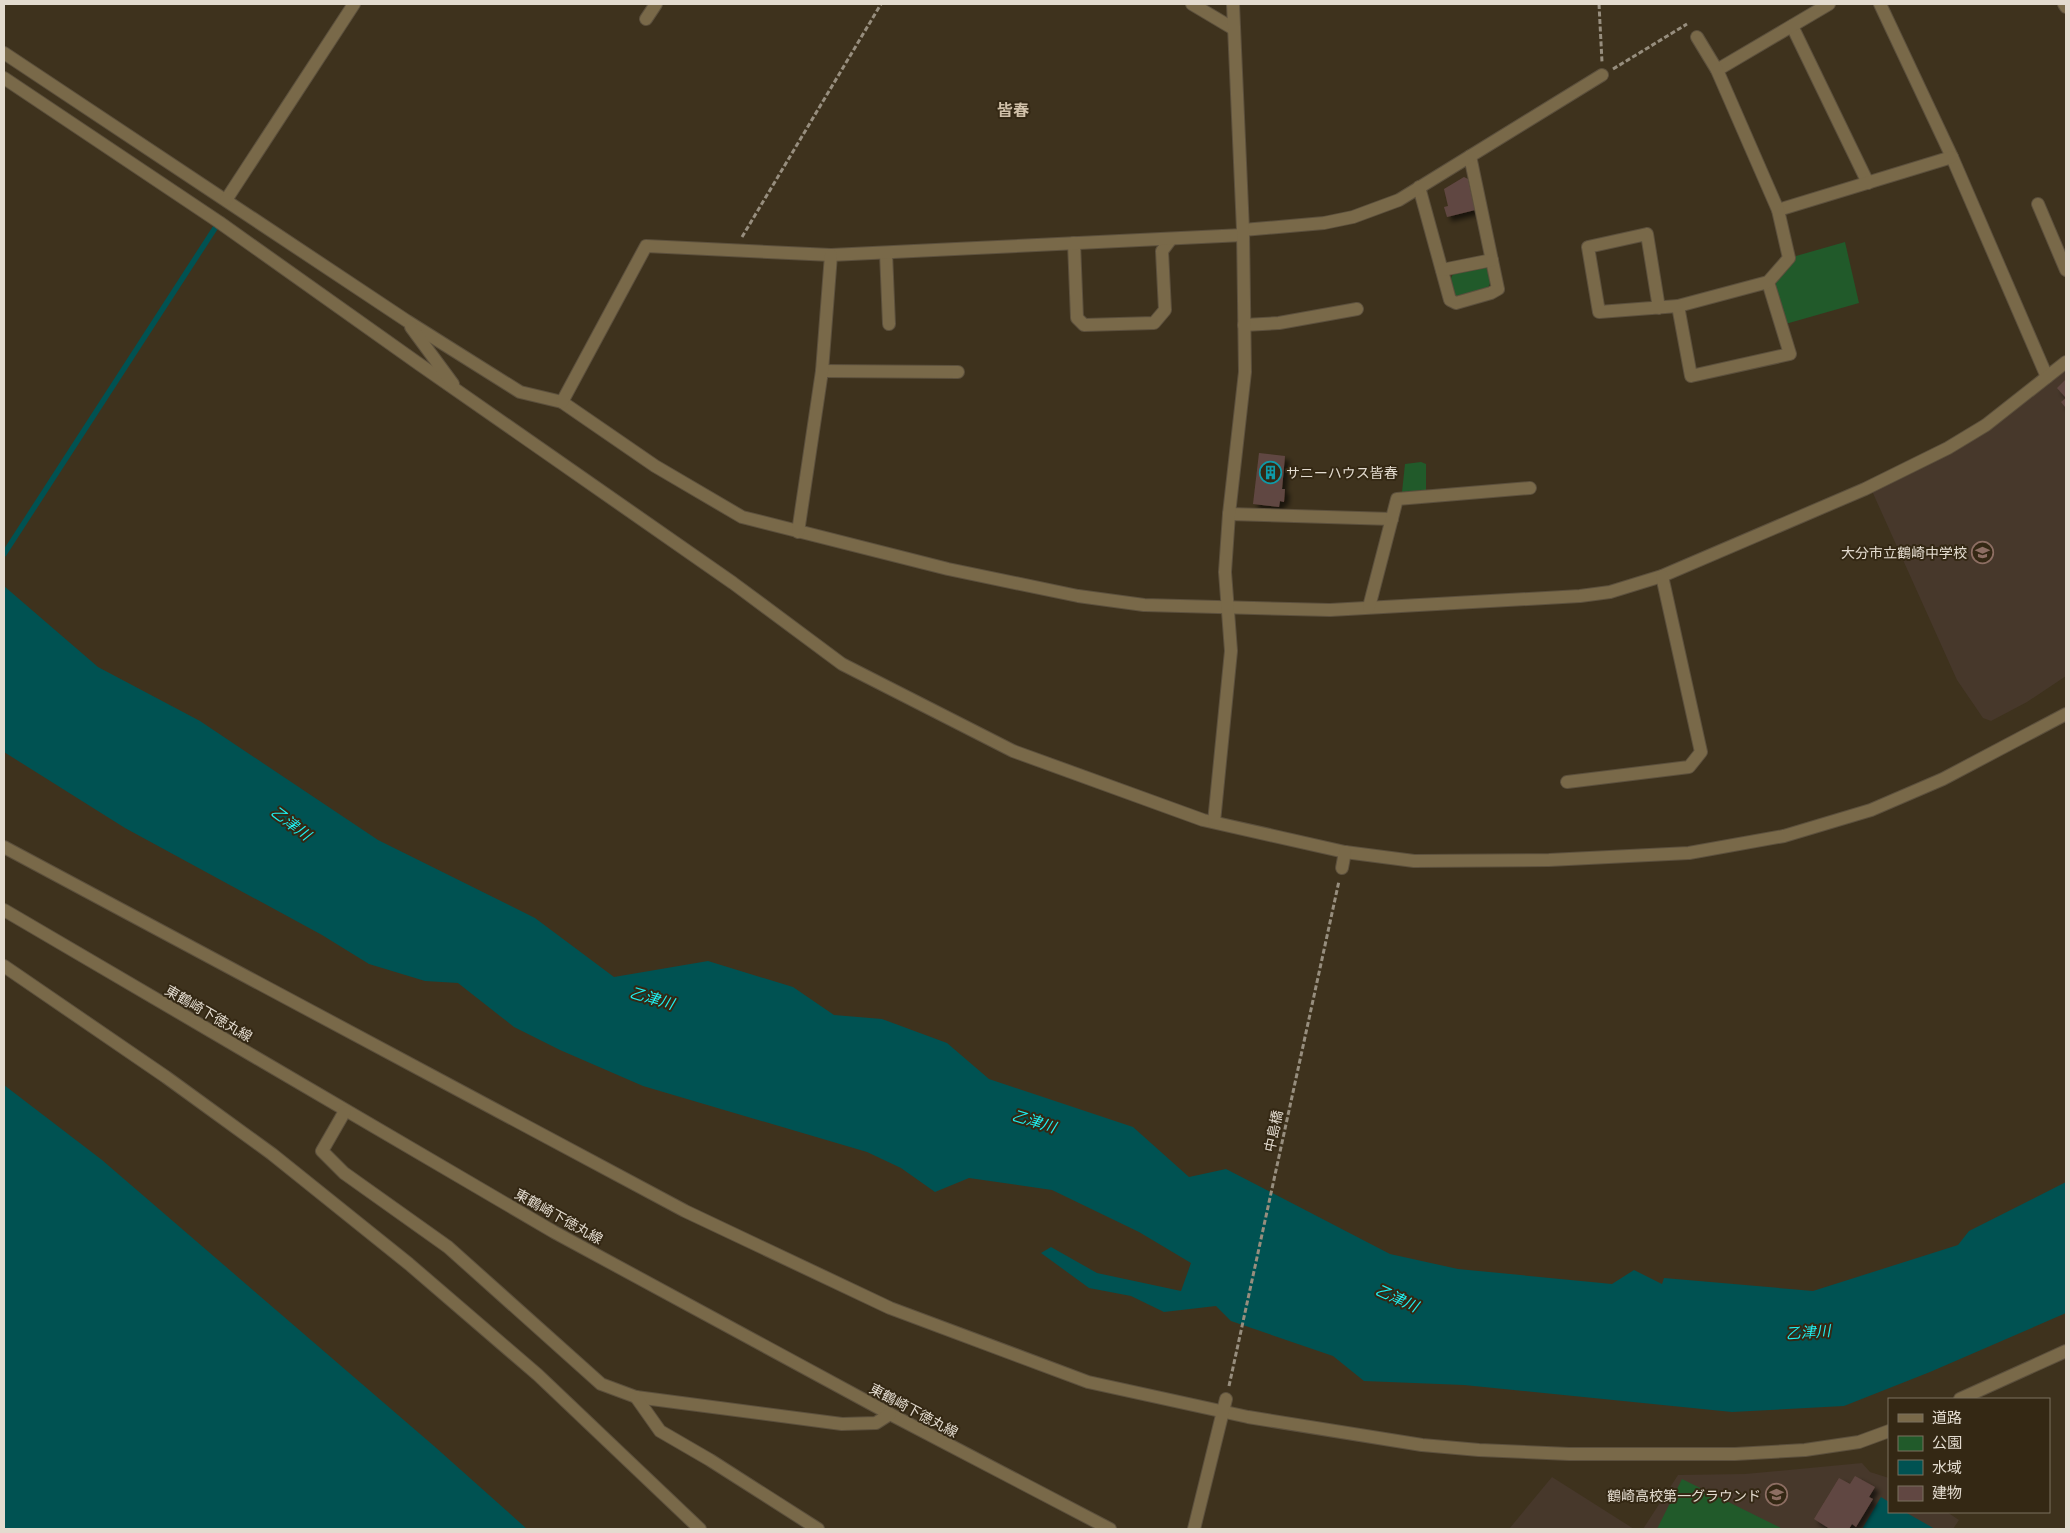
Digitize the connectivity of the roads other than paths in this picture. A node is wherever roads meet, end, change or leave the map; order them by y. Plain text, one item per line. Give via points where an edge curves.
1 (354, 4) edge
2 (656, 4) edge
3 (1192, 4) edge
4 (1233, 4) edge
5 (1829, 4) edge
6 (1880, 4) edge
7 (2064, 4) edge
8 (2066, 7) edge
9 (646, 19) dead end
10 (1792, 26) junction
11 (1234, 29) junction
12 (1697, 37) road end
13 (4, 53) edge
14 (1717, 70) junction
15 (1602, 75) road end
16 (4, 78) edge
17 (1470, 156) junction
18 (1952, 157) junction
19 (1868, 183) junction
20 (1419, 187) junction
21 (226, 200) junction
22 (2038, 204) dead end
23 (1778, 210) junction
24 (1243, 233) junction
25 (1171, 239) junction
26 (1074, 243) junction
27 (886, 253) junction
28 (831, 255) junction
29 (1492, 260) junction
30 (1442, 270) junction
31 (2066, 270) edge
32 (1768, 282) junction
33 (1678, 306) junction
34 (1659, 308) junction
35 (1357, 309) dead end
36 (407, 321) junction
37 (889, 324) dead end
38 (1244, 325) junction
39 (2066, 362) edge
40 (822, 371) junction
41 (958, 372) dead end
42 (2047, 377) junction
43 (459, 392) junction
44 (562, 402) junction
45 (1530, 488) dead end
46 (1229, 514) junction
47 (1392, 519) junction
48 (798, 532) junction
49 (1662, 576) junction
50 (1369, 607) junction
51 (1228, 608) junction
52 (2066, 714) edge
53 (1567, 782) dead end
54 (1214, 822) junction
55 (4, 847) edge
56 (1345, 852) junction
57 (1342, 868) road end
58 (4, 910) edge
59 (4, 966) edge
60 (345, 1111) junction
61 (2066, 1351) edge
62 (636, 1397) junction
63 (1962, 1398) edge
64 (1225, 1405) junction
65 (890, 1414) junction
66 (1888, 1431) edge
67 (700, 1529) edge
68 (818, 1529) edge
69 (1110, 1529) edge
70 (1194, 1529) edge

1 - 21 street
2 - 9 street
3 - 11 street
4 - 11 street
5 - 10 street
6 - 18 street
7 - 8 street
10 - 14 street
10 - 19 street
11 - 24 street
12 - 14 street
13 - 21 street
14 - 23 street
15 - 17 street
16 - 43 street via 219,222
17 - 20 street
17 - 29 street
18 - 19 street
18 - 42 street
19 - 23 street
20 - 24 street via 1399,200 1353,216 1307,226
20 - 30 street
21 - 36 street
22 - 31 street
23 - 32 street via 1789,258
24 - 25 street
24 - 38 street
25 - 26 street
25 - 26 street via 1162,251 1165,310 1154,323 1084,325 1076,318
26 - 27 street
27 - 28 street
27 - 37 street
28 - 40 street
28 - 44 street via 646,246
29 - 30 street
29 - 30 street via 1498,289 1456,304 1450,300
32 - 33 street
32 - 33 street via 1790,354 1691,376
33 - 34 street
34 - 34 street via 1599,312 1588,247 1647,234
35 - 38 street via 1279,323
36 - 43 street
36 - 44 street via 520,392
38 - 46 street via 1245,372
39 - 42 street
40 - 41 street
40 - 48 street
42 - 49 street via 1986,424 1948,448 1865,488
43 - 54 street via 733,583 842,664 1013,751
44 - 48 street via 655,466 742,517
45 - 47 street via 1397,499
46 - 47 street
46 - 51 street via 1225,572
47 - 50 street
48 - 51 street via 948,569 1078,596 1144,605
49 - 50 street via 1610,592 1580,596
49 - 53 street via 1701,752 1689,767
50 - 51 street via 1330,610
51 - 54 street via 1231,651
52 - 56 street via 1943,779 1880,806 1784,836 1689,853 1549,860 1414,861
54 - 56 street
55 - 64 street via 685,1211 890,1308 1088,1382
56 - 57 street
58 - 60 street, 東鶴崎下徳丸線
59 - 67 street via 272,1154 409,1264 538,1375
60 - 62 street via 322,1151 448,1247 601,1384
60 - 65 street, 東鶴崎下徳丸線 via 554,1232
61 - 63 street
62 - 65 street via 842,1424 876,1423
62 - 68 street via 660,1431
64 - 66 street via 1422,1445 1569,1454 1735,1454 1805,1450 1859,1442
64 - 70 street
65 - 69 street, 東鶴崎下徳丸線

